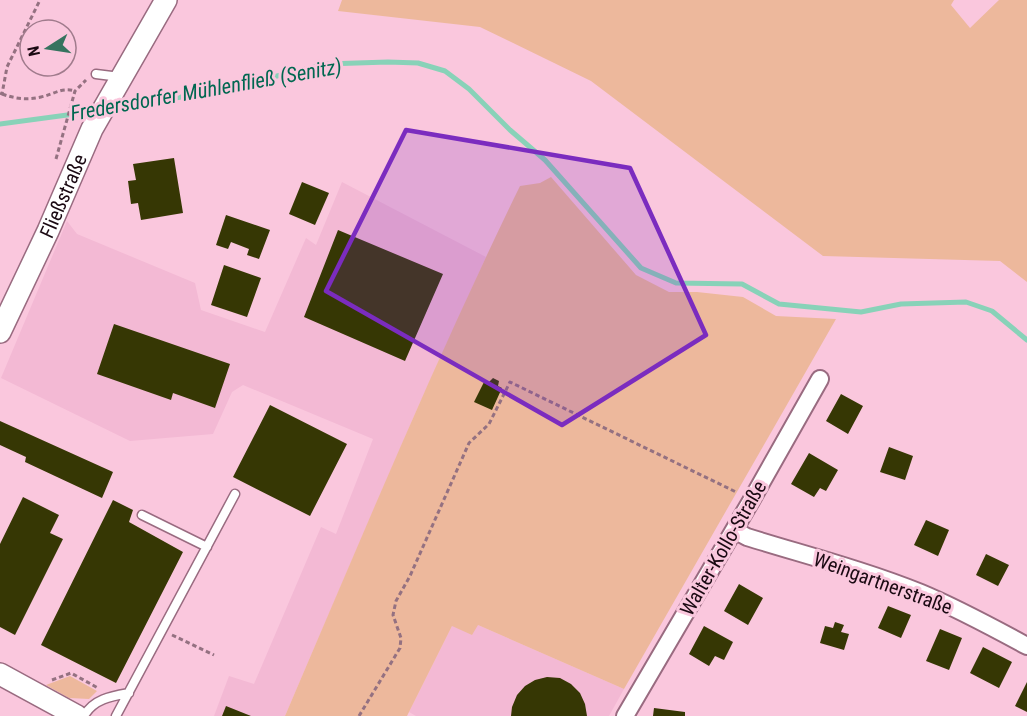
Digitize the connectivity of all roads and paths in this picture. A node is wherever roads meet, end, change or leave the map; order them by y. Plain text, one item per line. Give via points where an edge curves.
1 (40, 0) edge
2 (166, 0) edge
3 (96, 74) dead end
4 (119, 83) junction
5 (1, 94) edge
6 (60, 146) dead end
7 (0, 332) edge
8 (820, 379) dead end
9 (235, 494) dead end
10 (751, 501) junction
11 (142, 515) dead end
12 (734, 530) junction
13 (207, 547) junction
14 (163, 631) junction
15 (1027, 646) edge
16 (214, 655) dead end
17 (0, 674) edge
18 (50, 681) dead end
19 (129, 693) junction
20 (113, 696) junction
21 (77, 716) edge
22 (84, 716) edge
23 (116, 716) edge
24 (359, 716) edge
25 (625, 716) edge

1 - 5 path via 7,67
2 - 4 street, Fließstraße
3 - 4 lane via 112,76
4 - 7 street, Fließstraße via 92,129
5 - 6 path via 19,100 66,88 75,92
8 - 10 street, Walter-Kollo-Straße
9 - 13 lane
10 - 12 street, Walter-Kollo-Straße
10 - 24 path via 510,382 489,424 469,442 396,601 393,615 401,638 400,648
11 - 13 lane
12 - 15 street, Weingartnerstraße via 921,593
12 - 25 street, Walter-Kollo-Straße
13 - 14 lane
14 - 16 path
14 - 19 lane
17 - 21 street
18 - 20 path via 70,673
19 - 20 lane
19 - 23 lane
20 - 22 lane via 104,698

